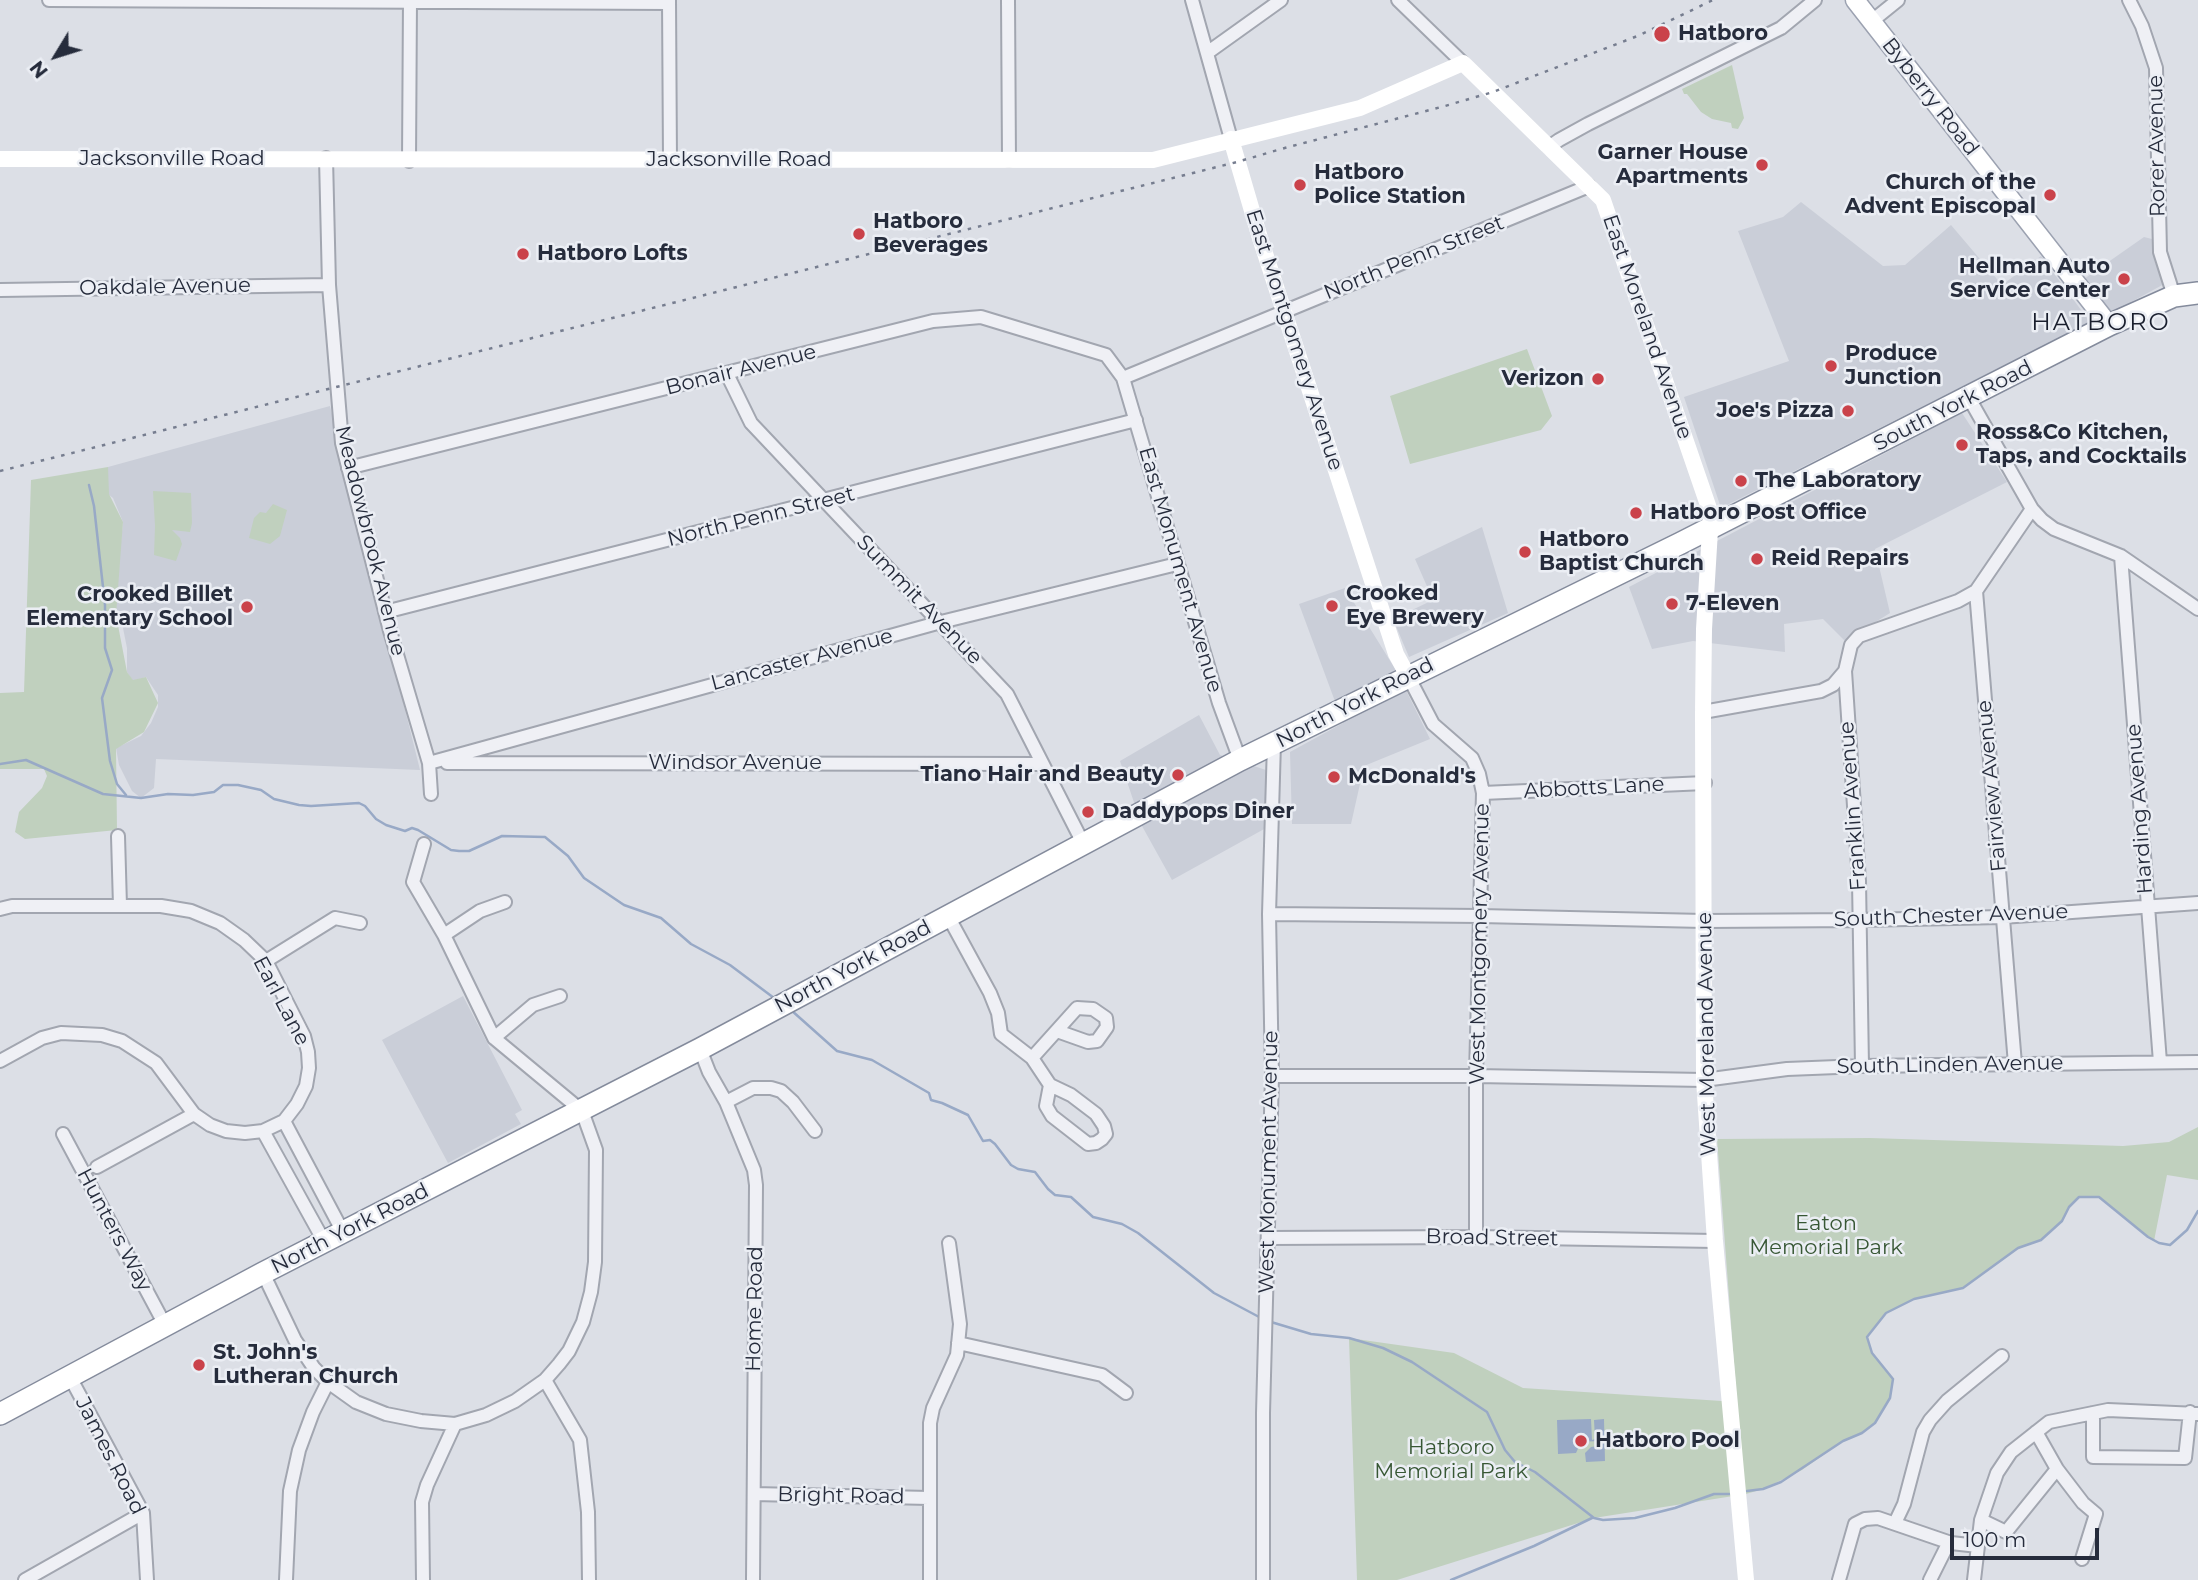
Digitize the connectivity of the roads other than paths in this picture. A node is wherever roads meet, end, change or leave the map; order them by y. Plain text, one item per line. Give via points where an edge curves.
1 (49, 0) edge
2 (410, 0) edge
3 (1008, 0) edge
4 (1192, 0) edge
5 (1281, 0) edge
6 (1398, 0) edge
7 (1815, 0) edge
8 (1855, 0) edge
9 (1898, 0) edge
10 (2129, 0) edge
11 (669, 1) edge
12 (1872, 21) junction
13 (1207, 53) junction
14 (1463, 63) junction
15 (1231, 139) junction
16 (1549, 147) junction
17 (326, 158) junction
18 (0, 159) edge
19 (670, 160) junction
20 (1009, 160) junction
21 (409, 161) junction
22 (1589, 186) junction
23 (329, 285) junction
24 (0, 290) edge
25 (2198, 293) edge
26 (2174, 296) junction
27 (1284, 312) junction
28 (2109, 325) junction
29 (727, 374) junction
30 (1123, 378) junction
31 (1969, 398) junction
32 (1136, 420) junction
33 (348, 468) junction
34 (823, 501) junction
35 (2032, 509) junction
36 (1710, 528) junction
37 (2121, 556) junction
38 (1177, 564) junction
39 (1976, 591) junction
40 (2198, 609) edge
41 (385, 612) junction
42 (941, 622) junction
43 (1845, 671) junction
44 (1408, 676) junction
45 (1703, 712) junction
46 (1274, 743) junction
47 (1240, 760) junction
48 (429, 763) junction
49 (1042, 764) junction
50 (1705, 783) junction
51 (1483, 793) junction
52 (432, 794) dead end
53 (118, 836) dead end
54 (424, 844) dead end
55 (1084, 845) junction
56 (505, 902) dead end
57 (2198, 903) edge
58 (2147, 905) junction
59 (120, 906) junction
60 (0, 909) edge
61 (1269, 915) junction
62 (948, 916) junction
63 (1480, 916) junction
64 (2002, 917) junction
65 (1860, 920) junction
66 (1704, 921) junction
67 (360, 923) dead end
68 (444, 935) junction
69 (265, 961) junction
70 (560, 996) dead end
71 (1057, 1031) dead end
72 (494, 1038) junction
73 (700, 1049) junction
74 (1032, 1058) junction
75 (0, 1061) edge
76 (2160, 1062) junction
77 (2198, 1062) edge
78 (2015, 1065) junction
79 (1862, 1066) junction
80 (1272, 1076) junction
81 (1476, 1076) junction
82 (1703, 1080) junction
83 (1050, 1085) junction
84 (726, 1102) junction
85 (582, 1111) junction
86 (194, 1114) junction
87 (285, 1121) junction
88 (263, 1130) junction
89 (815, 1131) dead end
90 (63, 1135) dead end
91 (97, 1167) dead end
92 (1476, 1237) junction
93 (334, 1238) junction
94 (1268, 1238) junction
95 (1715, 1241) junction
96 (949, 1243) dead end
97 (263, 1273) junction
98 (164, 1325) junction
99 (958, 1343) junction
100 (2002, 1356) dead end
101 (69, 1377) junction
102 (545, 1380) junction
103 (328, 1382) junction
104 (1126, 1393) dead end
105 (2093, 1413) junction
106 (2194, 1413) edge
107 (0, 1414) edge
108 (456, 1424) junction
109 (2036, 1432) junction
110 (2057, 1469) junction
111 (754, 1494) junction
112 (929, 1497) junction
113 (143, 1513) junction
114 (1981, 1520) junction
115 (1895, 1523) junction
116 (1949, 1542) junction
117 (1978, 1546) junction
118 (2082, 1559) dead end
119 (41, 1576) edge
120 (25, 1580) edge
121 (147, 1580) edge
122 (286, 1580) edge
123 (423, 1580) edge
124 (589, 1580) edge
125 (753, 1580) edge
126 (930, 1580) edge
127 (1263, 1580) edge
128 (1745, 1580) edge
129 (1839, 1580) edge
130 (1930, 1580) edge
131 (1974, 1580) edge

1 - 2 street
2 - 11 street
2 - 21 street
3 - 20 street
4 - 13 street, East Montgomery Avenue
5 - 13 street
6 - 14 street, East Moreland Avenue
7 - 16 street via 1782,28
8 - 12 main road, Byberry Road
9 - 12 street
10 - 26 street, Rorer Avenue via 2156,68 2160,252
11 - 19 street
12 - 28 main road, Byberry Road
13 - 15 street, East Montgomery Avenue
14 - 15 street, Jacksonville Road via 1360,108
14 - 16 street, East Moreland Avenue
15 - 20 street, Jacksonville Road via 1153,160
15 - 27 street, East Montgomery Avenue
16 - 22 street, East Moreland Avenue
17 - 18 street, Jacksonville Road
17 - 21 street, Jacksonville Road
17 - 23 street, Meadowbrook Avenue
19 - 20 street, Jacksonville Road
19 - 21 street, Jacksonville Road
22 - 27 street, North Penn Street
22 - 36 street, East Moreland Avenue via 1603,200 1711,513
23 - 24 street, Oakdale Avenue
23 - 33 street, Meadowbrook Avenue via 338,411
25 - 26 highway, South York Road
26 - 28 highway, South York Road
27 - 30 street, North Penn Street
27 - 44 street, East Montgomery Avenue via 1396,654
28 - 31 highway, South York Road
29 - 30 street, Bonair Avenue via 933,321 981,317 1106,355
29 - 33 street, Bonair Avenue
29 - 34 street, Summit Avenue via 751,423
30 - 32 street, East Monument Avenue
31 - 35 street
31 - 36 highway, South York Road
32 - 34 street, North Penn Street
32 - 38 street, East Monument Avenue
33 - 41 street, Meadowbrook Avenue
34 - 41 street, North Penn Street
34 - 42 street, Summit Avenue
35 - 37 street via 2054,529
35 - 39 street
36 - 44 highway, North York Road
36 - 45 street, West Moreland Avenue
37 - 40 street
37 - 58 street, Harding Avenue
38 - 42 street, Lancaster Avenue
38 - 47 street, East Monument Avenue
39 - 43 street via 1858,636
39 - 64 street, Fairview Avenue
41 - 48 street, Meadowbrook Avenue
42 - 48 street, Lancaster Avenue
42 - 49 street, Summit Avenue via 1007,694
43 - 45 street via 1821,691
43 - 65 street, Franklin Avenue
44 - 46 highway, North York Road
44 - 51 street, West Montgomery Avenue via 1433,724 1472,758
45 - 50 street, West Moreland Avenue
46 - 47 highway, North York Road
46 - 61 street, West Monument Avenue
47 - 55 highway, North York Road
48 - 49 street, Windsor Avenue
48 - 52 street, Meadowbrook Avenue
49 - 55 street, Summit Avenue
50 - 51 street, Abbotts Lane
50 - 66 street, West Moreland Avenue
51 - 63 street, West Montgomery Avenue
53 - 59 street
54 - 68 street via 413,882
55 - 62 highway, North York Road
56 - 68 street via 480,911
57 - 58 street, South Chester Avenue
58 - 64 street, South Chester Avenue
58 - 76 street, Harding Avenue
59 - 60 street, Earl Lane
59 - 69 street, Earl Lane via 176,908 206,916 232,930
61 - 63 street, South Chester Avenue
61 - 80 street, West Monument Avenue
62 - 73 highway, North York Road
62 - 74 street via 990,993 1001,1034
63 - 66 street, South Chester Avenue
63 - 81 street, West Montgomery Avenue
64 - 65 street, South Chester Avenue
64 - 78 street, Fairview Avenue
65 - 66 street, South Chester Avenue
65 - 79 street, Franklin Avenue
66 - 82 street, West Moreland Avenue
67 - 69 street via 335,918
68 - 72 street
69 - 87 street, Earl Lane via 308,1052 306,1086
70 - 72 street via 533,1005
71 - 74 street
72 - 85 street
73 - 84 street, Home Road
73 - 85 highway, North York Road
74 - 83 street
75 - 86 street via 61,1033 102,1035 122,1041 156,1063
76 - 77 street, South Linden Avenue
76 - 78 street, South Linden Avenue
78 - 79 street, South Linden Avenue
79 - 82 street, South Linden Avenue via 1787,1069
80 - 81 street, South Linden Avenue
80 - 94 street, West Monument Avenue
81 - 82 street, South Linden Avenue
81 - 92 street, West Montgomery Avenue
82 - 95 street, West Moreland Avenue
83 - 83 street via 1096,1114 1104,1126 1102,1139 1088,1143 1052,1116 1046,1105
84 - 89 street via 754,1088 771,1088 793,1102
84 - 111 street, Home Road via 756,1185
85 - 93 highway, North York Road
85 - 102 street via 596,1150 591,1292 569,1351
86 - 88 street via 226,1131
86 - 91 street
87 - 88 street
87 - 93 street
88 - 93 street
90 - 98 street, Hunters Way
92 - 94 street, Broad Street
92 - 95 street, Broad Street
93 - 97 highway, North York Road
94 - 127 street, West Monument Avenue
95 - 128 street, West Moreland Avenue
96 - 99 street via 960,1324
97 - 98 highway, North York Road
97 - 103 street via 295,1340
98 - 101 highway, North York Road
99 - 104 street via 1102,1375
99 - 112 street via 930,1423
100 - 115 street via 1930,1420
101 - 107 highway, North York Road
101 - 113 street, James Road
102 - 108 street via 515,1401
102 - 124 street via 580,1440 589,1512
103 - 108 street via 356,1402 386,1414
103 - 122 street via 296,1460
105 - 106 street
105 - 106 street via 2093,1457 2185,1458
105 - 109 street via 2049,1422
108 - 123 street via 422,1502
109 - 110 street
109 - 114 street via 2011,1452 1997,1473
110 - 114 street via 2006,1532
110 - 118 street via 2096,1514
111 - 112 street, Bright Road
111 - 125 street, Home Road
112 - 126 street, Bright Road
113 - 119 street
113 - 121 street, James Road
114 - 117 street
115 - 116 street
115 - 129 street via 1878,1518 1855,1524
116 - 117 street
116 - 130 street
117 - 131 street
119 - 120 street

